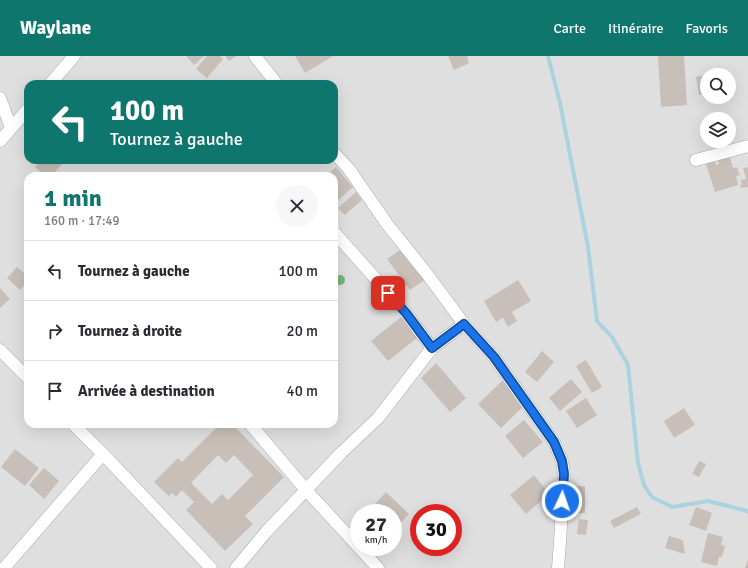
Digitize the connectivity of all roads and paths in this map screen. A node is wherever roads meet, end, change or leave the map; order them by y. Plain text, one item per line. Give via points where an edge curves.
1 (74, 56) edge
2 (255, 56) edge
3 (53, 80) edge
4 (274, 80) edge
5 (0, 98) edge
6 (24, 113) edge
7 (11, 128) junction
8 (0, 141) edge
9 (748, 146) edge
10 (338, 157) edge
11 (696, 160) dead end
12 (338, 236) edge
13 (464, 324) junction
14 (432, 348) junction
15 (1, 352) edge
16 (24, 374) edge
17 (78, 428) edge
18 (253, 428) edge
19 (103, 454) junction
20 (306, 490) junction
21 (9, 566) edge
22 (211, 568) edge
23 (236, 568) edge
24 (378, 568) edge
25 (558, 568) edge

1 - 3 street
2 - 4 street
5 - 7 street
6 - 7 street
7 - 8 street
9 - 11 street
10 - 13 street
12 - 14 street via 406,313
13 - 14 street
13 - 25 street via 494,357 554,442 562,461 564,474
14 - 20 street via 378,418
15 - 16 street
17 - 19 street
18 - 20 street
19 - 21 street
19 - 22 street
20 - 23 street
20 - 24 street

